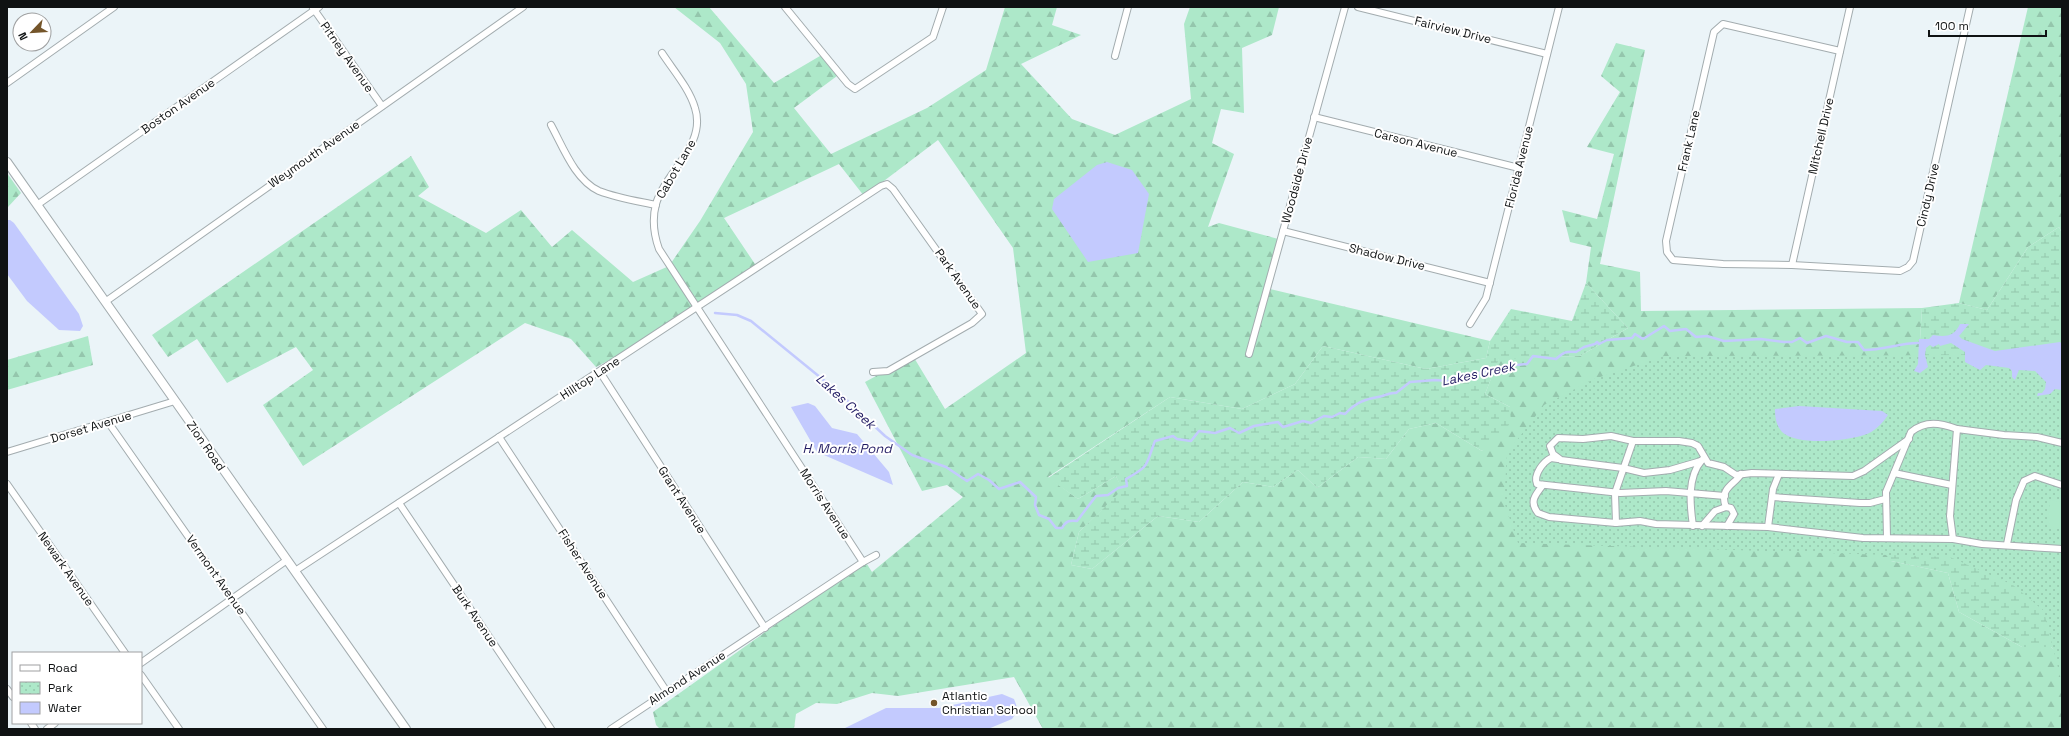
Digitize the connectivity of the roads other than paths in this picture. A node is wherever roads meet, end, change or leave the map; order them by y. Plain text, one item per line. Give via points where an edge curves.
1 (114, 7) edge
2 (523, 7) edge
3 (785, 7) edge
4 (943, 7) edge
5 (1128, 7) edge
6 (1345, 7) edge
7 (1358, 7) edge
8 (1559, 7) edge
9 (1850, 7) edge
10 (1970, 7) edge
11 (315, 8) edge
12 (1840, 51) junction
13 (662, 53) dead end
14 (1547, 54) junction
15 (1115, 56) dead end
16 (7, 83) edge
17 (382, 106) junction
18 (1314, 117) junction
19 (551, 125) dead end
20 (7, 162) edge
21 (1519, 168) junction
22 (885, 184) joint
23 (38, 205) junction
24 (656, 205) junction
25 (1283, 232) junction
26 (1792, 264) junction
27 (1490, 283) junction
28 (105, 302) junction
29 (696, 307) junction
30 (1470, 324) dead end
31 (1249, 354) dead end
32 (600, 372) junction
33 (873, 372) dead end
34 (175, 401) junction
35 (108, 422) junction
36 (1957, 429) junction
37 (499, 437) junction
38 (1909, 439) junction
39 (1633, 441) junction
40 (2062, 443) edge
41 (7, 452) edge
42 (1561, 460) junction
43 (1702, 460) junction
44 (1623, 468) junction
45 (1894, 473) junction
46 (1741, 474) junction
47 (1779, 474) junction
48 (7, 484) edge
49 (1543, 485) junction
50 (1952, 485) junction
51 (2062, 485) edge
52 (1690, 492) junction
53 (1615, 493) junction
54 (1724, 496) junction
55 (1772, 498) junction
56 (1885, 499) junction
57 (399, 503) junction
58 (1726, 507) junction
59 (1616, 523) junction
60 (1693, 526) junction
61 (1702, 526) junction
62 (1727, 526) junction
63 (1768, 527) junction
64 (1887, 537) junction
65 (1953, 540) junction
66 (2007, 544) junction
67 (2062, 549) edge
68 (876, 555) dead end
69 (287, 560) junction
70 (863, 562) junction
71 (295, 571) junction
72 (232, 599) junction
73 (765, 628) junction
74 (125, 652) edge
75 (142, 662) edge
76 (142, 676) edge
77 (667, 692) junction
78 (179, 729) edge
79 (324, 729) edge
80 (406, 729) edge
81 (551, 729) edge
82 (611, 729) edge

1 - 16 street
2 - 17 street, Weymouth Avenue
3 - 4 street via 848,84 855,89 933,37
5 - 15 street
6 - 18 street, Woodside Drive
7 - 14 street, Fairview Drive
8 - 14 street, Florida Avenue
9 - 12 street, Mitchell Drive
10 - 26 street, Cindy Drive via 1913,261 1908,267 1900,270
11 - 17 street, Pitney Avenue
11 - 23 street, Boston Avenue
12 - 26 street, Mitchell Drive
12 - 26 street, Frank Lane via 1723,24 1714,32 1695,112 1666,242 1670,257 1682,262
13 - 24 street, Cabot Lane via 692,100 697,123 692,143 663,186
14 - 21 street, Florida Avenue
17 - 28 street, Weymouth Avenue
18 - 21 street, Carson Avenue
18 - 25 street, Woodside Drive
19 - 24 street via 580,176 593,187 615,196
20 - 23 street, Zion Road
21 - 27 street, Florida Avenue
22 - 29 street, Hilltop Lane
22 - 33 street, Park Avenue via 893,189 982,314 972,323 888,371
23 - 28 street, Zion Road
24 - 29 street, Cabot Lane via 654,231 659,249
25 - 27 street, Shadow Drive
25 - 31 street, Woodside Drive
27 - 30 street, Florida Avenue via 1486,298
28 - 34 street, Zion Road
29 - 32 street, Hilltop Lane
29 - 70 street, Morris Avenue
32 - 37 street, Hilltop Lane
32 - 73 street, Grant Avenue
34 - 35 street, Dorset Avenue
34 - 69 street, Zion Road
35 - 41 street, Dorset Avenue
35 - 72 street, Vermont Avenue
36 - 38 street via 1939,423 1926,424 1914,430
36 - 40 street via 2037,437
36 - 50 street
37 - 57 street, Hilltop Lane
37 - 77 street, Fisher Avenue
38 - 45 street
38 - 47 street via 1858,475
39 - 42 street via 1611,436 1558,438 1550,447 1553,454
39 - 43 street via 1692,443 1698,446
39 - 44 street
42 - 44 street
42 - 49 street via 1551,458 1542,465 1536,480 1537,484
43 - 44 street via 1670,470 1646,473
43 - 46 street via 1724,467 1736,475
43 - 52 street
44 - 53 street
45 - 50 street
45 - 56 street via 1887,487
46 - 47 street
46 - 54 street via 1729,485
47 - 55 street
48 - 74 street, Newark Avenue
49 - 53 street
49 - 59 street via 1533,501 1536,511 1542,515
50 - 65 street via 1950,524
51 - 66 street via 2035,476 2024,481 2016,500
52 - 53 street
52 - 54 street
52 - 60 street
53 - 59 street
54 - 58 street
55 - 56 street via 1860,503
55 - 63 street
56 - 64 street
57 - 71 street, Hilltop Lane
57 - 81 street, Burk Avenue
58 - 61 street via 1718,509
58 - 62 street via 1731,508 1734,514
59 - 60 street via 1640,521
60 - 61 street
61 - 62 street
62 - 63 street
63 - 64 street via 1863,538
64 - 65 street
65 - 66 street
66 - 67 street
68 - 70 street
69 - 71 street, Zion Road
69 - 72 street
70 - 73 street
71 - 80 street, Zion Road
72 - 75 street
72 - 79 street, Vermont Avenue
73 - 77 street, Almond Avenue
76 - 78 street
77 - 82 street, Almond Avenue

